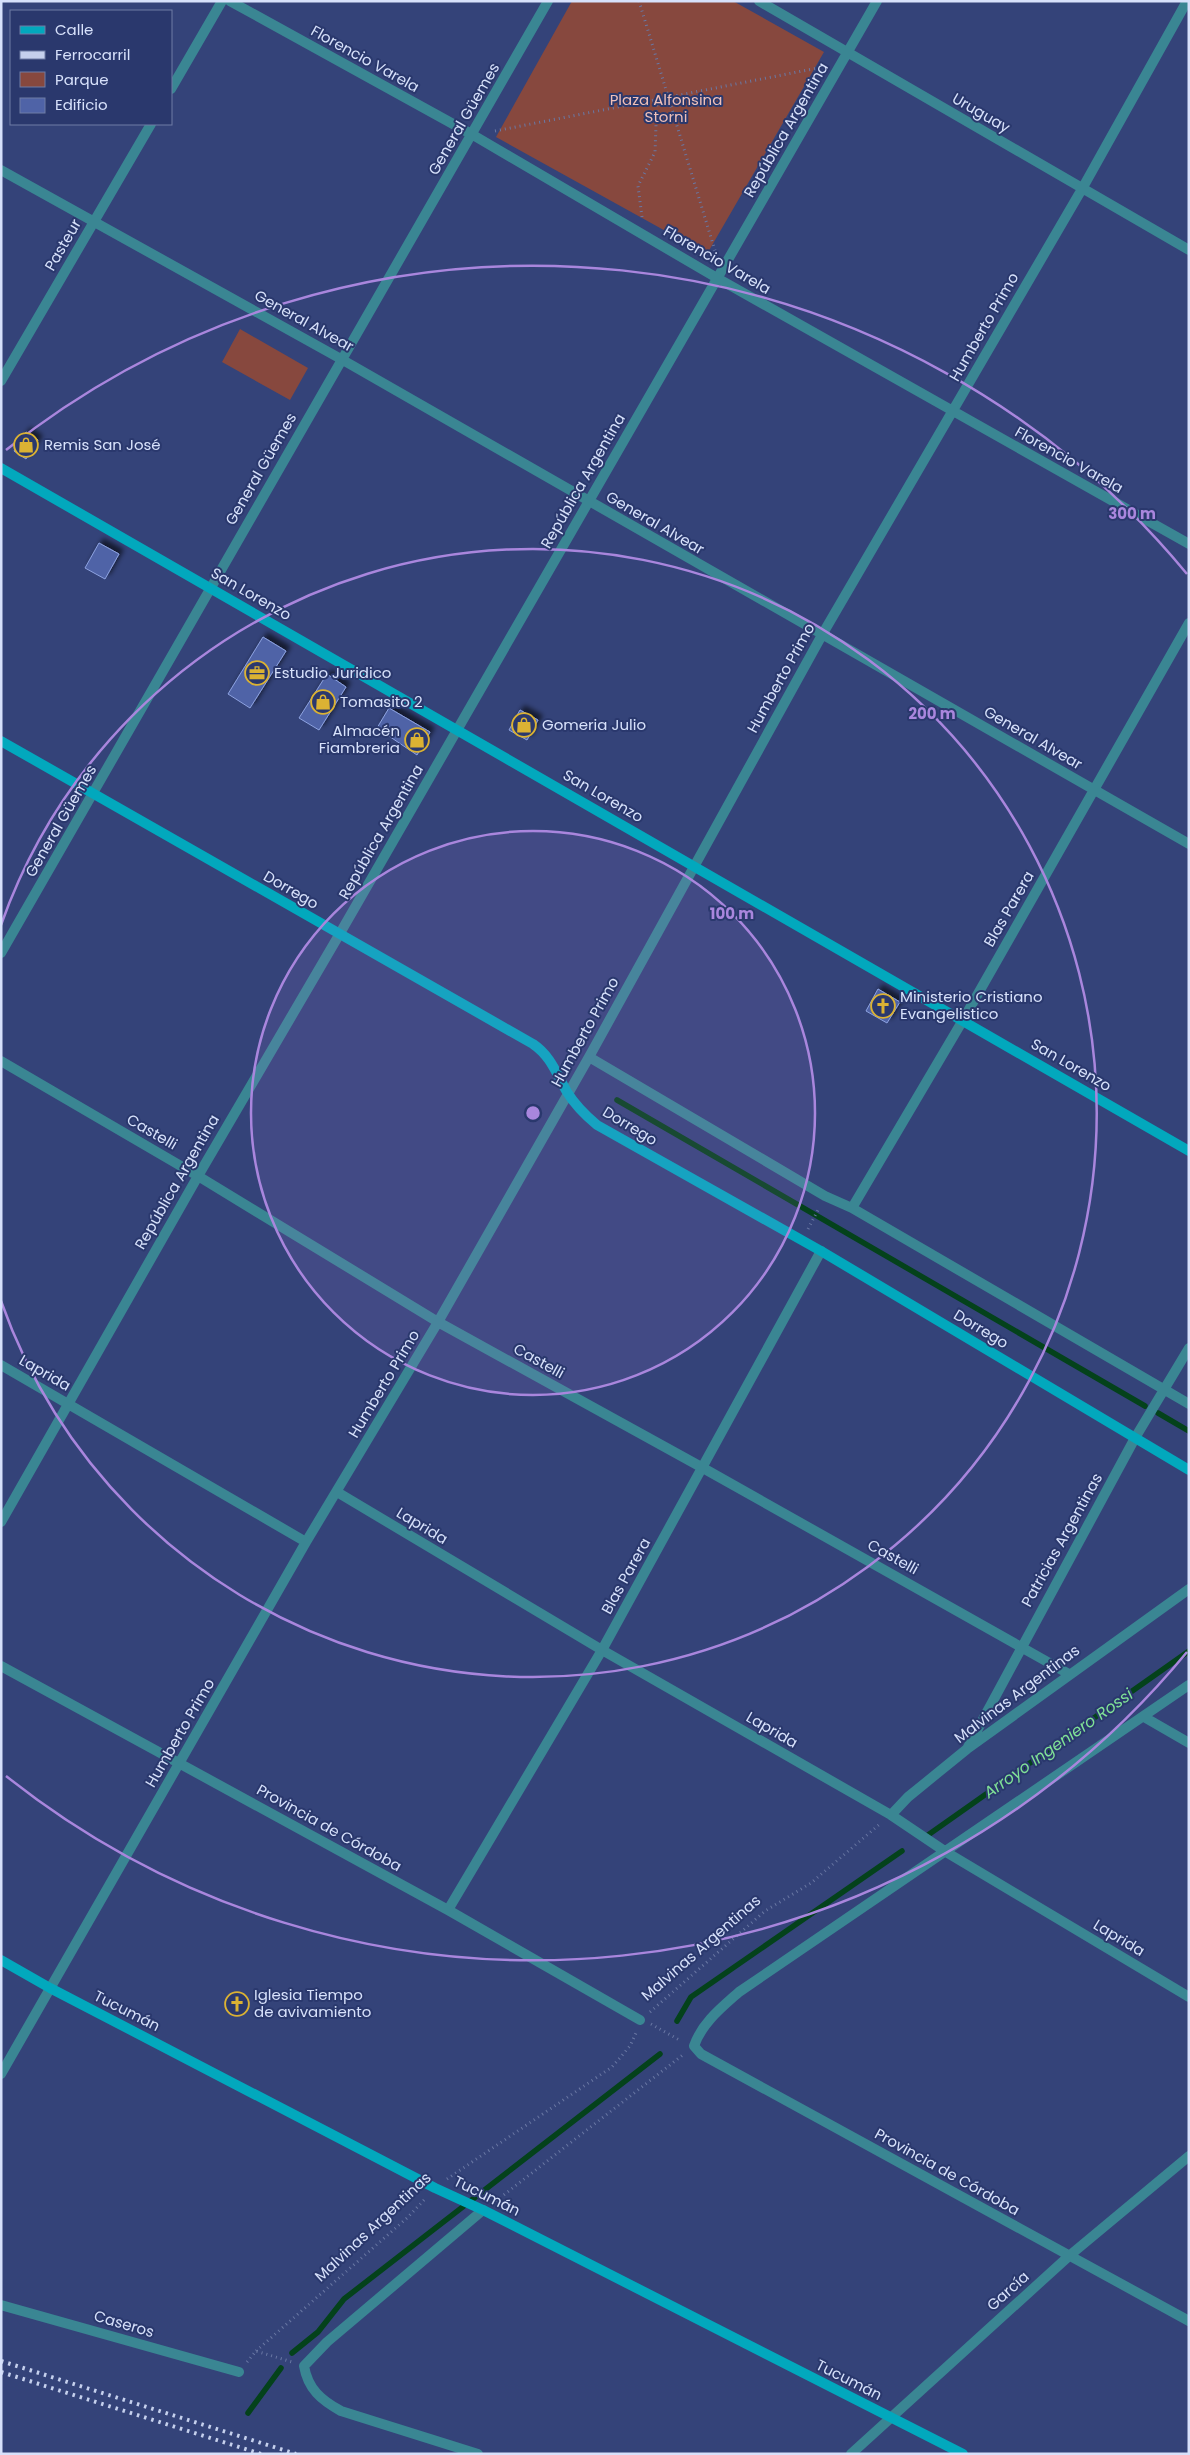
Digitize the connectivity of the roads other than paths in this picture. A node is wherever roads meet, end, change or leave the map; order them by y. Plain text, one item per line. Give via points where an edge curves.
1 (222, 1) edge
2 (230, 1) edge
3 (548, 1) edge
4 (759, 1) edge
5 (878, 1) edge
6 (1188, 1) edge
7 (848, 54) junction
8 (172, 87) edge
9 (150, 125) edge
10 (473, 135) junction
11 (1, 170) edge
12 (1082, 189) junction
13 (95, 221) junction
14 (1189, 250) edge
15 (719, 275) junction
16 (341, 359) junction
17 (1, 381) edge
18 (952, 412) junction
19 (1, 468) edge
20 (588, 502) junction
21 (1189, 544) edge
22 (210, 588) junction
23 (1189, 624) edge
24 (822, 635) junction
25 (458, 730) junction
26 (1, 741) edge
27 (1095, 790) junction
28 (95, 793) junction
29 (1189, 844) edge
30 (694, 865) junction
31 (339, 935) junction
32 (1, 953) edge
33 (963, 1020) junction
34 (589, 1057) junction
35 (1, 1061) edge
36 (568, 1094) junction
37 (1189, 1151) edge
38 (198, 1176) junction
39 (852, 1208) junction
40 (821, 1251) junction
41 (438, 1322) junction
42 (1189, 1348) edge
43 (1, 1365) edge
44 (1165, 1390) junction
45 (69, 1404) junction
46 (1189, 1404) edge
47 (1135, 1438) junction
48 (703, 1468) junction
49 (1189, 1470) edge
50 (338, 1492) junction
51 (1, 1522) edge
52 (306, 1542) junction
53 (1189, 1589) edge
54 (1021, 1646) junction
55 (602, 1650) junction
56 (1, 1666) edge
57 (1069, 1674) junction
58 (1189, 1685) edge
59 (1144, 1716) junction
60 (1189, 1743) edge
61 (967, 1749) junction
62 (179, 1764) junction
63 (891, 1815) junction
64 (946, 1852) junction
65 (448, 1910) junction
66 (1, 1960) edge
67 (50, 1988) junction
68 (1189, 1997) edge
69 (640, 2020) road end
70 (1, 2074) edge
71 (1189, 2156) edge
72 (480, 2209) junction
73 (1069, 2256) junction
74 (1, 2305) edge
75 (1189, 2321) edge
76 (239, 2372) road end
77 (890, 2418) junction
78 (478, 2454) edge
79 (851, 2454) edge
80 (963, 2454) edge

1 - 8 street
2 - 10 street, Florencio Varela
3 - 10 street, General Güemes
4 - 7 street, Uruguay
5 - 7 street, República Argentina
6 - 12 street, Humberto Primo
7 - 12 street, Uruguay
7 - 15 street, República Argentina
9 - 13 street, Pasteur
10 - 15 street, Florencio Varela
10 - 16 street, General Güemes
11 - 13 street, General Alvear
12 - 14 street, Uruguay
12 - 18 street, Humberto Primo
13 - 16 street, General Alvear
13 - 17 street, Pasteur
15 - 18 street, Florencio Varela
15 - 20 street, República Argentina
16 - 20 street, General Alvear
16 - 22 street, General Güemes
18 - 21 street, Florencio Varela
18 - 24 street, Humberto Primo
19 - 22 street, San Lorenzo
20 - 24 street, General Alvear
20 - 25 street, República Argentina
22 - 25 street, San Lorenzo
22 - 28 street, General Güemes
23 - 27 street, Blas Parera
24 - 27 street, General Alvear
24 - 30 street, Humberto Primo
25 - 30 street, San Lorenzo
25 - 31 street, República Argentina
26 - 28 street, Dorrego
27 - 29 street, General Alvear
27 - 33 street, Blas Parera
28 - 31 street, Dorrego
28 - 32 street, General Güemes
30 - 33 street, San Lorenzo
30 - 34 street, Humberto Primo
31 - 36 street, Dorrego via 543,1051
31 - 38 street, República Argentina
33 - 37 street, San Lorenzo
33 - 39 street, Blas Parera
34 - 36 street, Humberto Primo
34 - 39 street via 825,1196
35 - 38 street, Castelli
36 - 40 street, Dorrego via 596,1125
36 - 41 street, Humberto Primo
38 - 41 street, Castelli
38 - 45 street, República Argentina
39 - 44 street
40 - 47 street, Dorrego
40 - 48 street, Blas Parera
41 - 48 street, Castelli
41 - 50 street, Humberto Primo
42 - 44 street, Patricias Argentinas
43 - 45 street, Laprida
44 - 46 street
44 - 47 street, Patricias Argentinas
45 - 51 street, República Argentina
45 - 52 street, Laprida
47 - 49 street, Dorrego
47 - 54 street, Patricias Argentinas
48 - 54 street, Castelli
48 - 55 street, Blas Parera
50 - 52 street, Humberto Primo
50 - 55 street, Laprida
52 - 62 street, Humberto Primo
53 - 57 street, Malvinas Argentinas
54 - 57 street, Castelli
54 - 61 street, Patricias Argentinas
55 - 63 street, Laprida
55 - 65 street, Blas Parera
56 - 62 street, Provincia de Córdoba
57 - 61 street, Malvinas Argentinas
58 - 59 street
59 - 60 street
59 - 64 street
61 - 63 street, Malvinas Argentinas
62 - 65 street, Provincia de Córdoba
62 - 67 street, Humberto Primo
63 - 64 street, Laprida
64 - 68 street, Laprida
64 - 73 street, Provincia de Córdoba via 738,1992 714,2014 694,2046 701,2054
65 - 69 street, Provincia de Córdoba
66 - 67 street, Tucumán
67 - 70 street, Humberto Primo
67 - 72 street, Tucumán
71 - 73 street, García
72 - 77 street, Tucumán
72 - 78 street via 326,2342 304,2366 307,2380 324,2402 341,2411
73 - 75 street, Provincia de Córdoba
73 - 77 street, García
74 - 76 street, Caseros
77 - 79 street, García
77 - 80 street, Tucumán

